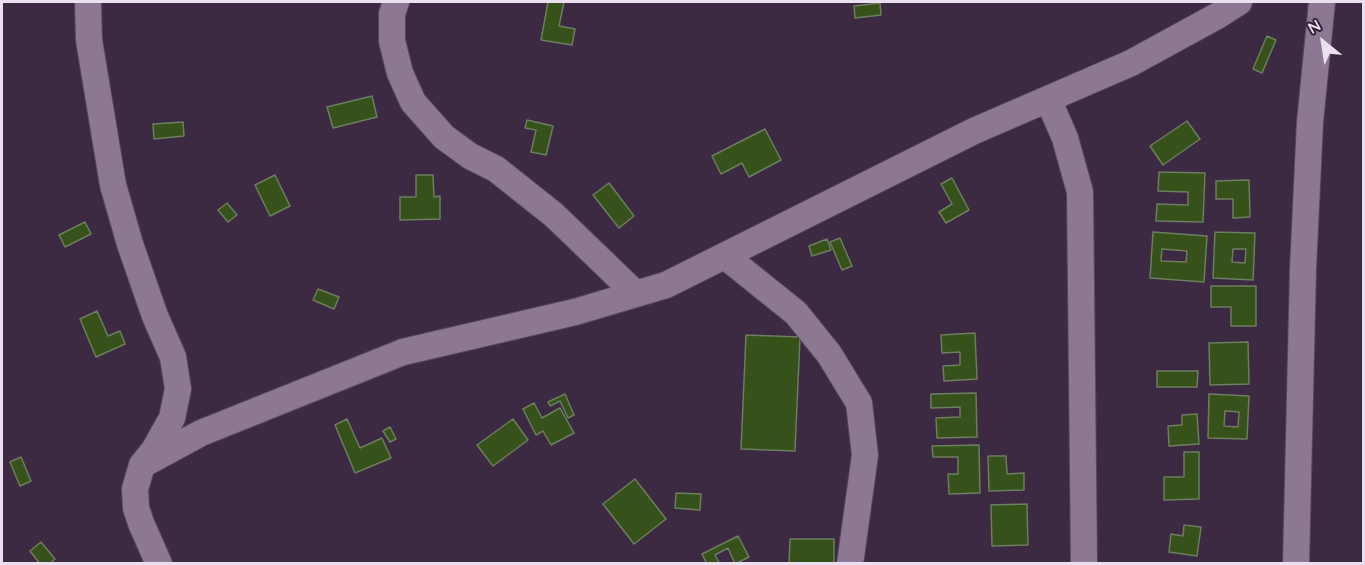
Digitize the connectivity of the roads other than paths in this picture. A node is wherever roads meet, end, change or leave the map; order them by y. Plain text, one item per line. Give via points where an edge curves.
1 (88, 2) edge
2 (396, 2) edge
3 (1239, 2) edge
4 (1322, 2) edge
5 (1048, 99) junction
6 (724, 256) junction
7 (636, 294) junction
8 (141, 465) junction
9 (159, 564) edge
10 (850, 564) edge
11 (1084, 564) edge
12 (1296, 564) edge

1 - 8 street via 89,40 113,185 155,316 173,357 178,389 172,418
2 - 7 street via 392,41 413,102 444,137 496,169 554,215
3 - 5 street via 1131,63
4 - 12 street via 1310,122 1303,269
5 - 6 street via 974,131
5 - 11 street via 1065,138 1080,192
6 - 7 street via 666,285
6 - 10 street via 796,313 829,354 859,403 865,454
7 - 8 street via 403,352 201,433
8 - 9 street via 135,489 136,508

